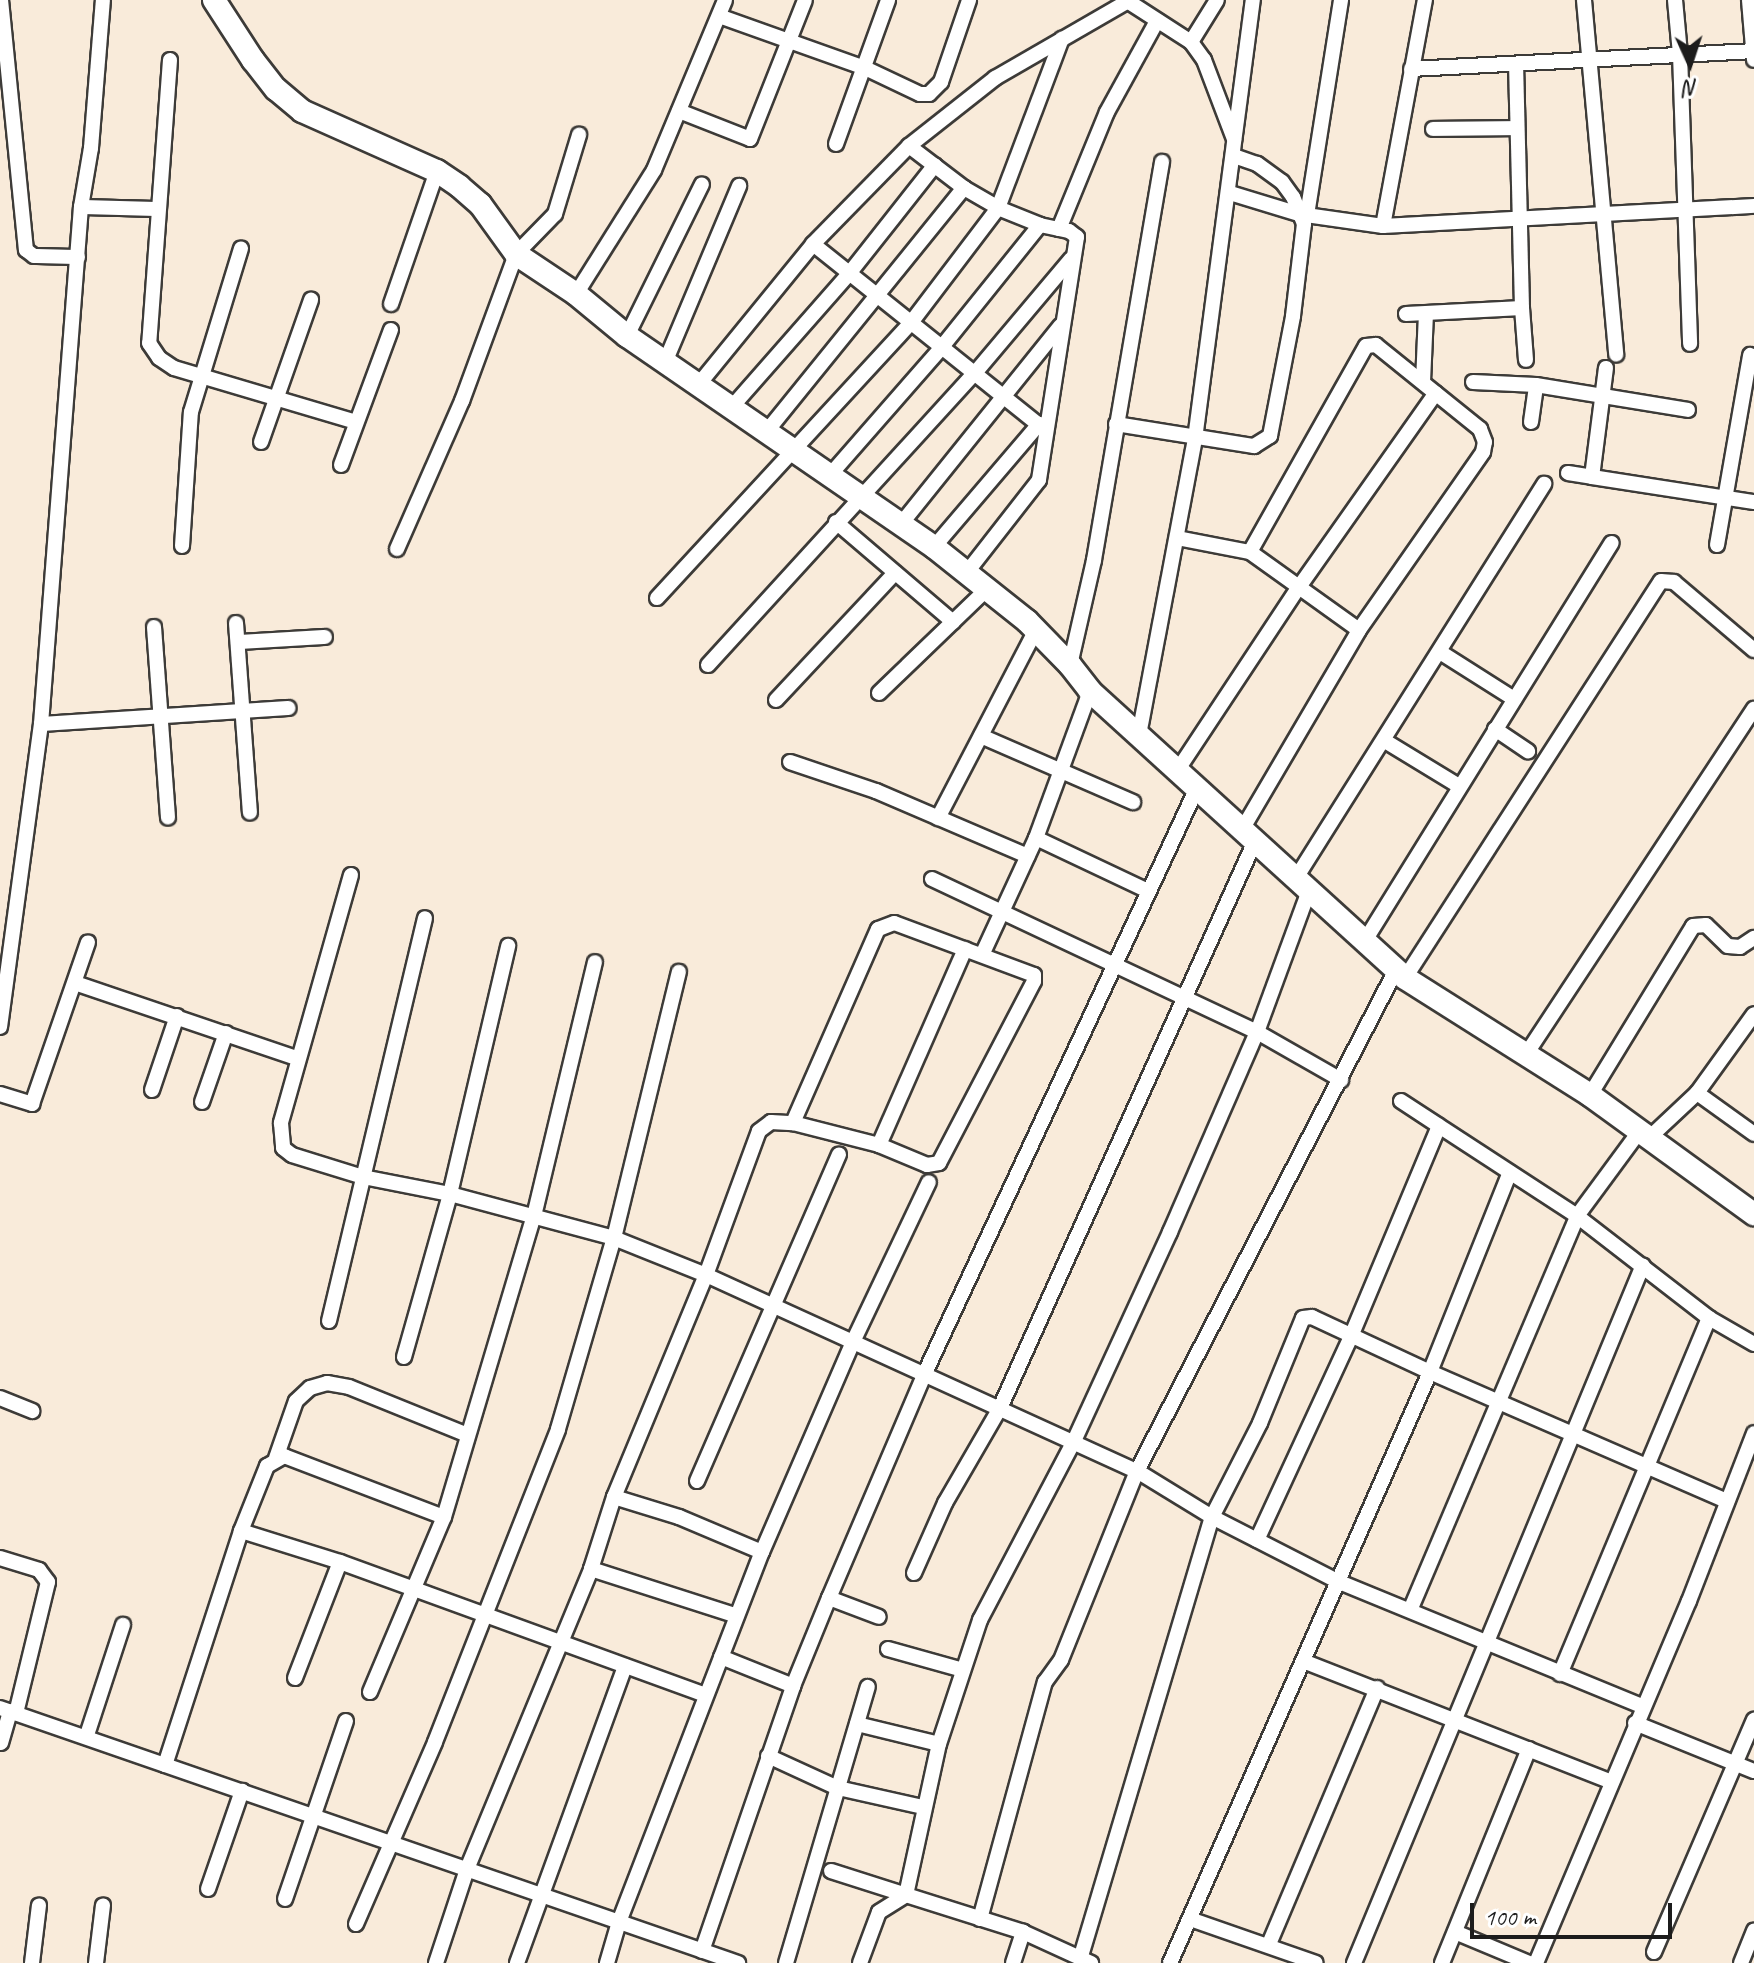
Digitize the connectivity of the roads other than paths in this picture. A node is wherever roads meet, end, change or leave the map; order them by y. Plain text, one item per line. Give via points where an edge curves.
1 (1, 0) edge
2 (103, 0) edge
3 (214, 0) edge
4 (725, 0) edge
5 (805, 0) edge
6 (888, 0) edge
7 (969, 0) edge
8 (1217, 0) edge
9 (1253, 0) edge
10 (1341, 0) edge
11 (1425, 0) edge
12 (1584, 0) edge
13 (1675, 0) edge
14 (1749, 0) edge
15 (1129, 1) edge
16 (719, 16) junction
17 (1157, 21) junction
18 (1062, 39) junction
19 (791, 40) junction
20 (1191, 42) junction
21 (1754, 51) edge
22 (1680, 54) junction
23 (170, 60) dead end
24 (1754, 60) edge
25 (1589, 61) junction
26 (1516, 65) junction
27 (865, 68) junction
28 (1411, 69) junction
29 (679, 111) junction
30 (1517, 128) junction
31 (1433, 129) dead end
32 (579, 135) dead end
33 (836, 144) dead end
34 (909, 146) junction
35 (1235, 150) junction
36 (1162, 162) dead end
37 (935, 165) junction
38 (437, 171) junction
39 (702, 184) dead end
40 (739, 186) dead end
41 (964, 188) junction
42 (1230, 193) junction
43 (1754, 206) edge
44 (81, 207) junction
45 (998, 208) junction
46 (158, 209) junction
47 (1685, 210) junction
48 (1303, 214) junction
49 (1603, 214) junction
50 (1519, 220) junction
51 (1040, 225) junction
52 (1383, 226) junction
53 (1059, 229) junction
54 (813, 244) junction
55 (241, 248) dead end
56 (516, 254) junction
57 (78, 257) junction
58 (1072, 258) junction
59 (848, 275) junction
60 (576, 294) junction
61 (875, 295) junction
62 (311, 300) dead end
63 (391, 304) dead end
64 (1522, 308) junction
65 (1406, 314) dead end
66 (1426, 314) junction
67 (1063, 322) junction
68 (910, 324) junction
69 (391, 330) dead end
70 (627, 336) junction
71 (1690, 344) dead end
72 (941, 348) junction
73 (1616, 355) dead end
74 (1750, 355) dead end
75 (666, 360) junction
76 (1526, 360) dead end
77 (1606, 368) dead end
78 (975, 373) junction
79 (200, 376) junction
80 (1423, 382) junction
81 (1473, 382) dead end
82 (699, 384) junction
83 (1536, 385) junction
84 (1436, 393) junction
85 (1602, 396) junction
86 (1005, 397) junction
87 (277, 398) junction
88 (731, 408) junction
89 (1688, 410) dead end
90 (356, 422) junction
91 (1531, 422) dead end
92 (1116, 424) junction
93 (1042, 427) junction
94 (767, 431) junction
95 (1195, 439) junction
96 (261, 442) dead end
97 (793, 448) junction
98 (341, 465) dead end
99 (1568, 473) dead end
100 (830, 475) junction
101 (1592, 477) junction
102 (1544, 484) dead end
103 (860, 496) junction
104 (1724, 497) junction
105 (1754, 502) edge
106 (836, 522) junction
107 (901, 524) junction
108 (1177, 538) junction
109 (1612, 543) dead end
110 (1717, 545) dead end
111 (182, 546) dead end
112 (934, 547) junction
113 (397, 549) dead end
114 (1250, 552) junction
115 (967, 572) junction
116 (895, 573) junction
117 (1299, 587) junction
118 (988, 588) junction
119 (657, 598) dead end
120 (953, 622) junction
121 (236, 623) dead end
122 (154, 627) dead end
123 (1036, 630) junction
124 (1359, 630) junction
125 (325, 637) dead end
126 (238, 642) junction
127 (1754, 650) edge
128 (1440, 652) junction
129 (708, 665) dead end
130 (1070, 665) junction
131 (1090, 691) junction
132 (879, 693) dead end
133 (1514, 699) junction
134 (776, 700) dead end
135 (288, 708) dead end
136 (1754, 709) edge
137 (243, 711) junction
138 (160, 717) junction
139 (41, 724) junction
140 (1495, 729) junction
141 (1139, 735) junction
142 (981, 736) junction
143 (1385, 741) junction
144 (1528, 751) dead end
145 (790, 762) dead end
146 (1177, 771) junction
147 (1060, 772) junction
148 (1459, 786) junction
149 (1196, 790) junction
150 (1133, 802) dead end
151 (250, 812) dead end
152 (168, 817) dead end
153 (938, 818) junction
154 (1249, 834) junction
155 (1036, 838) junction
156 (1028, 856) junction
157 (351, 875) dead end
158 (932, 879) dead end
159 (1302, 884) junction
160 (1148, 891) junction
161 (1002, 911) junction
162 (425, 918) dead end
163 (1754, 938) edge
164 (1366, 939) junction
165 (88, 942) dead end
166 (508, 946) dead end
167 (965, 949) junction
168 (982, 955) junction
169 (595, 962) dead end
170 (1116, 963) junction
171 (679, 972) dead end
172 (1401, 973) junction
173 (75, 983) junction
174 (1185, 999) junction
175 (1754, 1014) edge
176 (177, 1016) junction
177 (0, 1027) edge
178 (1257, 1032) junction
179 (226, 1033) junction
180 (1525, 1056) junction
181 (297, 1058) junction
182 (1341, 1080) junction
183 (152, 1090) dead end
184 (1697, 1093) junction
185 (0, 1094) edge
186 (1590, 1095) junction
187 (1401, 1101) dead end
188 (202, 1102) dead end
189 (793, 1123) junction
190 (1439, 1126) junction
191 (1754, 1134) edge
192 (1644, 1135) junction
193 (879, 1145) junction
194 (839, 1155) dead end
195 (1510, 1172) junction
196 (363, 1177) junction
197 (929, 1182) dead end
198 (450, 1194) junction
199 (1754, 1214) edge
200 (534, 1216) junction
201 (1577, 1216) junction
202 (614, 1238) junction
203 (1643, 1265) junction
204 (706, 1275) junction
205 (775, 1309) junction
206 (1709, 1318) junction
207 (329, 1321) dead end
208 (1352, 1334) junction
209 (852, 1344) junction
210 (1754, 1344) edge
211 (404, 1357) dead end
212 (1430, 1372) junction
213 (924, 1375) junction
214 (0, 1398) edge
215 (1499, 1400) junction
216 (1000, 1408) junction
217 (33, 1411) dead end
218 (1573, 1433) junction
219 (1754, 1433) edge
220 (468, 1435) junction
221 (1074, 1441) junction
222 (276, 1458) junction
223 (1647, 1465) junction
224 (1137, 1471) junction
225 (697, 1481) dead end
226 (614, 1497) junction
227 (1727, 1501) junction
228 (444, 1517) junction
229 (1212, 1517) junction
230 (241, 1531) junction
231 (1257, 1540) junction
232 (762, 1552) junction
233 (0, 1558) edge
234 (340, 1562) junction
235 (591, 1569) junction
236 (914, 1573) dead end
237 (1337, 1581) junction
238 (415, 1589) junction
239 (829, 1598) junction
240 (1411, 1608) junction
241 (483, 1614) junction
242 (737, 1616) junction
243 (879, 1617) dead end
244 (123, 1625) dead end
245 (562, 1640) junction
246 (1487, 1642) junction
247 (888, 1649) dead end
248 (721, 1657) junction
249 (1303, 1661) junction
250 (625, 1666) junction
251 (963, 1670) junction
252 (1560, 1674) junction
253 (295, 1678) dead end
254 (793, 1686) junction
255 (868, 1687) dead end
256 (1377, 1688) junction
257 (370, 1692) dead end
258 (706, 1695) junction
259 (1642, 1706) junction
260 (9, 1711) edge
261 (1455, 1719) junction
262 (1754, 1720) edge
263 (346, 1721) dead end
264 (1635, 1723) junction
265 (857, 1724) junction
266 (87, 1735) junction
267 (1, 1743) edge
268 (939, 1744) junction
269 (1529, 1749) junction
270 (768, 1756) junction
271 (1735, 1763) junction
272 (165, 1765) junction
273 (1754, 1771) edge
274 (1611, 1782) junction
275 (838, 1788) junction
276 (242, 1791) junction
277 (923, 1807) junction
278 (314, 1816) junction
279 (389, 1842) junction
280 (467, 1869) junction
281 (831, 1871) dead end
282 (208, 1889) dead end
283 (542, 1895) junction
284 (906, 1895) junction
285 (285, 1899) dead end
286 (39, 1905) dead end
287 (103, 1905) dead end
288 (980, 1919) junction
289 (1190, 1919) junction
290 (619, 1922) junction
291 (356, 1924) dead end
292 (1754, 1931) edge
293 (1023, 1932) junction
294 (1455, 1932) junction
295 (1269, 1944) junction
296 (1654, 1952) dead end
297 (697, 1954) edge
298 (1086, 1959) edge
299 (32, 1963) edge
300 (96, 1963) edge
301 (436, 1963) edge
302 (517, 1963) edge
303 (607, 1963) edge
304 (738, 1963) edge
305 (786, 1963) edge
306 (860, 1963) edge
307 (1013, 1963) edge
308 (1170, 1963) edge
309 (1316, 1963) edge
310 (1354, 1963) edge
311 (1442, 1963) edge
312 (1529, 1963) edge
313 (1536, 1963) edge
314 (1741, 1963) edge

1 - 57 street via 26,250 34,256
2 - 44 street
3 - 38 street via 253,60 302,111
4 - 16 street
5 - 19 street
6 - 27 street
7 - 27 street via 938,88 920,94
8 - 20 street
9 - 35 street
10 - 48 street
11 - 28 street
12 - 25 street
13 - 22 street
14 - 21 street
15 - 17 street
15 - 18 street
16 - 19 street
16 - 29 street
17 - 20 street
17 - 53 street via 1107,112
18 - 34 street via 995,78
18 - 45 street
19 - 27 street
19 - 29 street via 750,139
20 - 35 street via 1204,60
21 - 22 street
21 - 24 street
22 - 25 street
22 - 47 street
23 - 46 street
25 - 26 street
25 - 49 street
26 - 28 street
26 - 30 street
27 - 33 street
28 - 52 street
29 - 60 street via 654,170
30 - 31 street
30 - 50 street
32 - 56 street via 555,214
34 - 37 street
34 - 54 street
35 - 42 street
35 - 48 street via 1282,182
36 - 92 street
37 - 41 street
37 - 59 street
38 - 56 street via 480,204
38 - 63 street
39 - 70 street
40 - 75 street
41 - 45 street
41 - 61 street
42 - 48 street
42 - 95 street
43 - 47 street
44 - 46 street
44 - 57 street
45 - 51 street
45 - 68 street
46 - 79 street via 149,343 174,368
47 - 49 street
47 - 71 street
48 - 52 street
48 - 95 street via 1304,238 1270,436 1254,446
49 - 50 street
49 - 73 street
50 - 52 street
50 - 64 street
51 - 53 street
51 - 72 street
53 - 58 street via 1077,237
54 - 59 street
54 - 82 street
55 - 79 street
56 - 60 street
56 - 113 street via 462,401
57 - 139 street
58 - 67 street
58 - 78 street
59 - 61 street
59 - 88 street
60 - 70 street
61 - 68 street
61 - 94 street
62 - 87 street
64 - 66 street
64 - 76 street
65 - 66 street
66 - 80 street
67 - 86 street
67 - 93 street
68 - 72 street
68 - 97 street
69 - 90 street
70 - 75 street
72 - 78 street
72 - 100 street
74 - 104 street
75 - 82 street
77 - 85 street
78 - 86 street
78 - 103 street
79 - 87 street
79 - 111 street via 187,445
80 - 84 street
80 - 114 street via 1382,346 1366,346
81 - 83 street
82 - 88 street
83 - 85 street
83 - 91 street
84 - 117 street
84 - 124 street via 1480,429 1483,452
85 - 89 street
85 - 101 street
86 - 93 street
86 - 107 street
87 - 90 street
87 - 96 street
88 - 94 street
90 - 98 street
92 - 95 street
92 - 130 street
93 - 112 street
93 - 115 street via 1035,488
94 - 97 street
95 - 108 street
97 - 100 street
97 - 119 street
99 - 101 street
100 - 103 street
101 - 104 street
102 - 128 street
103 - 106 street
103 - 107 street
104 - 105 street
104 - 110 street
106 - 116 street
106 - 129 street
107 - 112 street
108 - 114 street
108 - 141 street
109 - 133 street
112 - 115 street
114 - 117 street
115 - 118 street
116 - 120 street
116 - 134 street
117 - 124 street
117 - 146 street
118 - 120 street
118 - 123 street
120 - 132 street
121 - 126 street
122 - 138 street
123 - 130 street
123 - 142 street
124 - 154 street
125 - 126 street
126 - 137 street
127 - 172 street via 1674,582 1661,581
128 - 133 street
128 - 143 street
130 - 131 street
131 - 141 street
131 - 147 street
133 - 140 street
135 - 137 street
136 - 180 street
137 - 138 street
137 - 151 street
138 - 139 street
138 - 152 street
139 - 177 street
140 - 144 street
140 - 148 street
141 - 146 street
142 - 147 street
142 - 153 street
143 - 148 street
143 - 159 street
145 - 153 street
146 - 149 street
147 - 150 street
147 - 155 street
148 - 164 street
149 - 154 street
149 - 160 street
153 - 156 street
154 - 159 street
154 - 174 street
155 - 156 street
155 - 160 street
156 - 161 street
157 - 181 street
158 - 161 street
159 - 164 street
159 - 178 street
160 - 170 street
161 - 168 street
161 - 170 street
162 - 196 street
163 - 186 street via 1740,947 1728,946 1706,925 1693,926
164 - 172 street
165 - 173 street
166 - 198 street
167 - 168 street
167 - 189 street via 894,923 878,929
167 - 193 street
168 - 193 street via 1028,970 1034,981 942,1160 927,1165
169 - 200 street
170 - 174 street
170 - 213 street
171 - 202 street
172 - 180 street
172 - 182 street
173 - 176 street
173 - 185 street via 32,1104
174 - 178 street
174 - 216 street
175 - 184 street
176 - 179 street
176 - 183 street
178 - 182 street
178 - 221 street
179 - 181 street
179 - 188 street
180 - 186 street
181 - 196 street via 281,1123 283,1148
182 - 224 street
184 - 191 street
184 - 192 street
186 - 192 street
187 - 190 street
189 - 193 street
189 - 204 street via 771,1122 759,1131
190 - 195 street
190 - 208 street
192 - 199 street
192 - 201 street
194 - 205 street
195 - 201 street
195 - 212 street
196 - 198 street
196 - 207 street
197 - 209 street
198 - 200 street
198 - 211 street
200 - 202 street
200 - 220 street
201 - 203 street
201 - 215 street
202 - 204 street
202 - 241 street via 558,1429
203 - 206 street
203 - 218 street
204 - 205 street
204 - 226 street
205 - 209 street
205 - 225 street
206 - 210 street
206 - 223 street
208 - 212 street
208 - 229 street via 1312,1317 1300,1321 1260,1423
208 - 231 street
209 - 213 street
209 - 232 street
212 - 215 street
212 - 237 street
213 - 216 street
213 - 239 street
214 - 217 street
215 - 218 street
215 - 240 street
216 - 221 street
216 - 236 street via 945,1503
218 - 223 street
218 - 246 street
219 - 227 street
220 - 222 street via 327,1383 310,1388 296,1401
220 - 228 street
221 - 224 street
221 - 251 street via 980,1620
222 - 228 street via 293,1456
222 - 230 street via 267,1466
223 - 227 street
223 - 252 street
224 - 229 street
224 - 288 street via 1061,1660 1045,1682
226 - 232 street
226 - 235 street
227 - 259 street
228 - 238 street
229 - 231 street
229 - 298 street
230 - 234 street
230 - 272 street
231 - 237 street
232 - 242 street
233 - 260 street via 39,1570 48,1582
234 - 238 street
234 - 253 street
235 - 242 street
235 - 245 street
237 - 240 street
237 - 249 street
238 - 241 street
238 - 257 street
239 - 243 street
239 - 254 street
240 - 246 street
241 - 245 street
241 - 279 street via 435,1742
242 - 248 street
244 - 266 street
245 - 250 street
245 - 280 street
246 - 252 street
246 - 261 street
247 - 251 street
248 - 254 street
248 - 258 street
249 - 256 street
249 - 289 street
250 - 258 street
250 - 283 street
251 - 268 street
252 - 259 street
254 - 270 street
255 - 265 street
256 - 261 street
256 - 295 street
258 - 290 street
259 - 264 street
260 - 266 street
260 - 267 street
261 - 269 street
261 - 310 street
262 - 271 street
263 - 278 street
264 - 271 street
264 - 274 street
265 - 268 street
265 - 275 street
266 - 272 street
268 - 277 street
269 - 274 street
269 - 294 street
270 - 275 street
270 - 297 street
271 - 273 street
271 - 296 street
272 - 276 street
274 - 313 street
275 - 277 street
275 - 305 street
276 - 278 street
276 - 282 street
277 - 284 street
278 - 279 street
278 - 285 street
279 - 280 street
279 - 291 street
280 - 283 street
280 - 301 street
281 - 284 street
283 - 290 street
283 - 302 street
284 - 288 street
284 - 306 street via 879,1912
286 - 299 street
287 - 300 street
288 - 293 street
289 - 295 street
289 - 308 street
290 - 297 street
290 - 303 street
292 - 314 street
293 - 298 street
293 - 307 street
294 - 311 street
294 - 312 street
295 - 309 street
297 - 304 street

